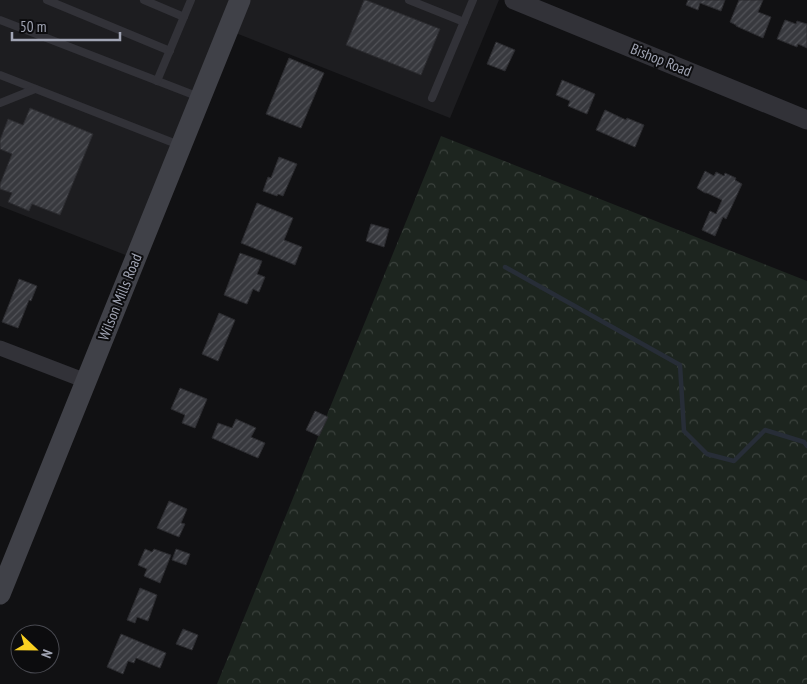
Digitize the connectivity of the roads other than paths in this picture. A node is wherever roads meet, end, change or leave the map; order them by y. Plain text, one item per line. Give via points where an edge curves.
1 (47, 0) edge
2 (144, 0) edge
3 (191, 0) edge
4 (240, 0) edge
5 (409, 0) edge
6 (473, 0) edge
7 (514, 0) edge
8 (184, 17) junction
9 (0, 20) edge
10 (464, 22) junction
11 (170, 51) junction
12 (0, 75) edge
13 (157, 81) junction
14 (34, 89) junction
15 (201, 98) junction
16 (432, 98) dead end
17 (0, 103) edge
18 (807, 120) edge
19 (181, 146) junction
20 (0, 348) edge
21 (86, 381) junction
22 (0, 594) edge

1 - 11 lane
2 - 8 lane
3 - 8 lane
4 - 15 main road, Wilson Mills Road
5 - 10 lane
6 - 10 lane
7 - 18 street, Bishop Road
8 - 11 lane
9 - 13 lane
10 - 16 lane
11 - 13 lane
12 - 14 lane
13 - 15 lane
14 - 17 lane
14 - 19 lane
15 - 19 main road, Wilson Mills Road
19 - 21 main road, Wilson Mills Road
20 - 21 street
21 - 22 main road, Wilson Mills Road

